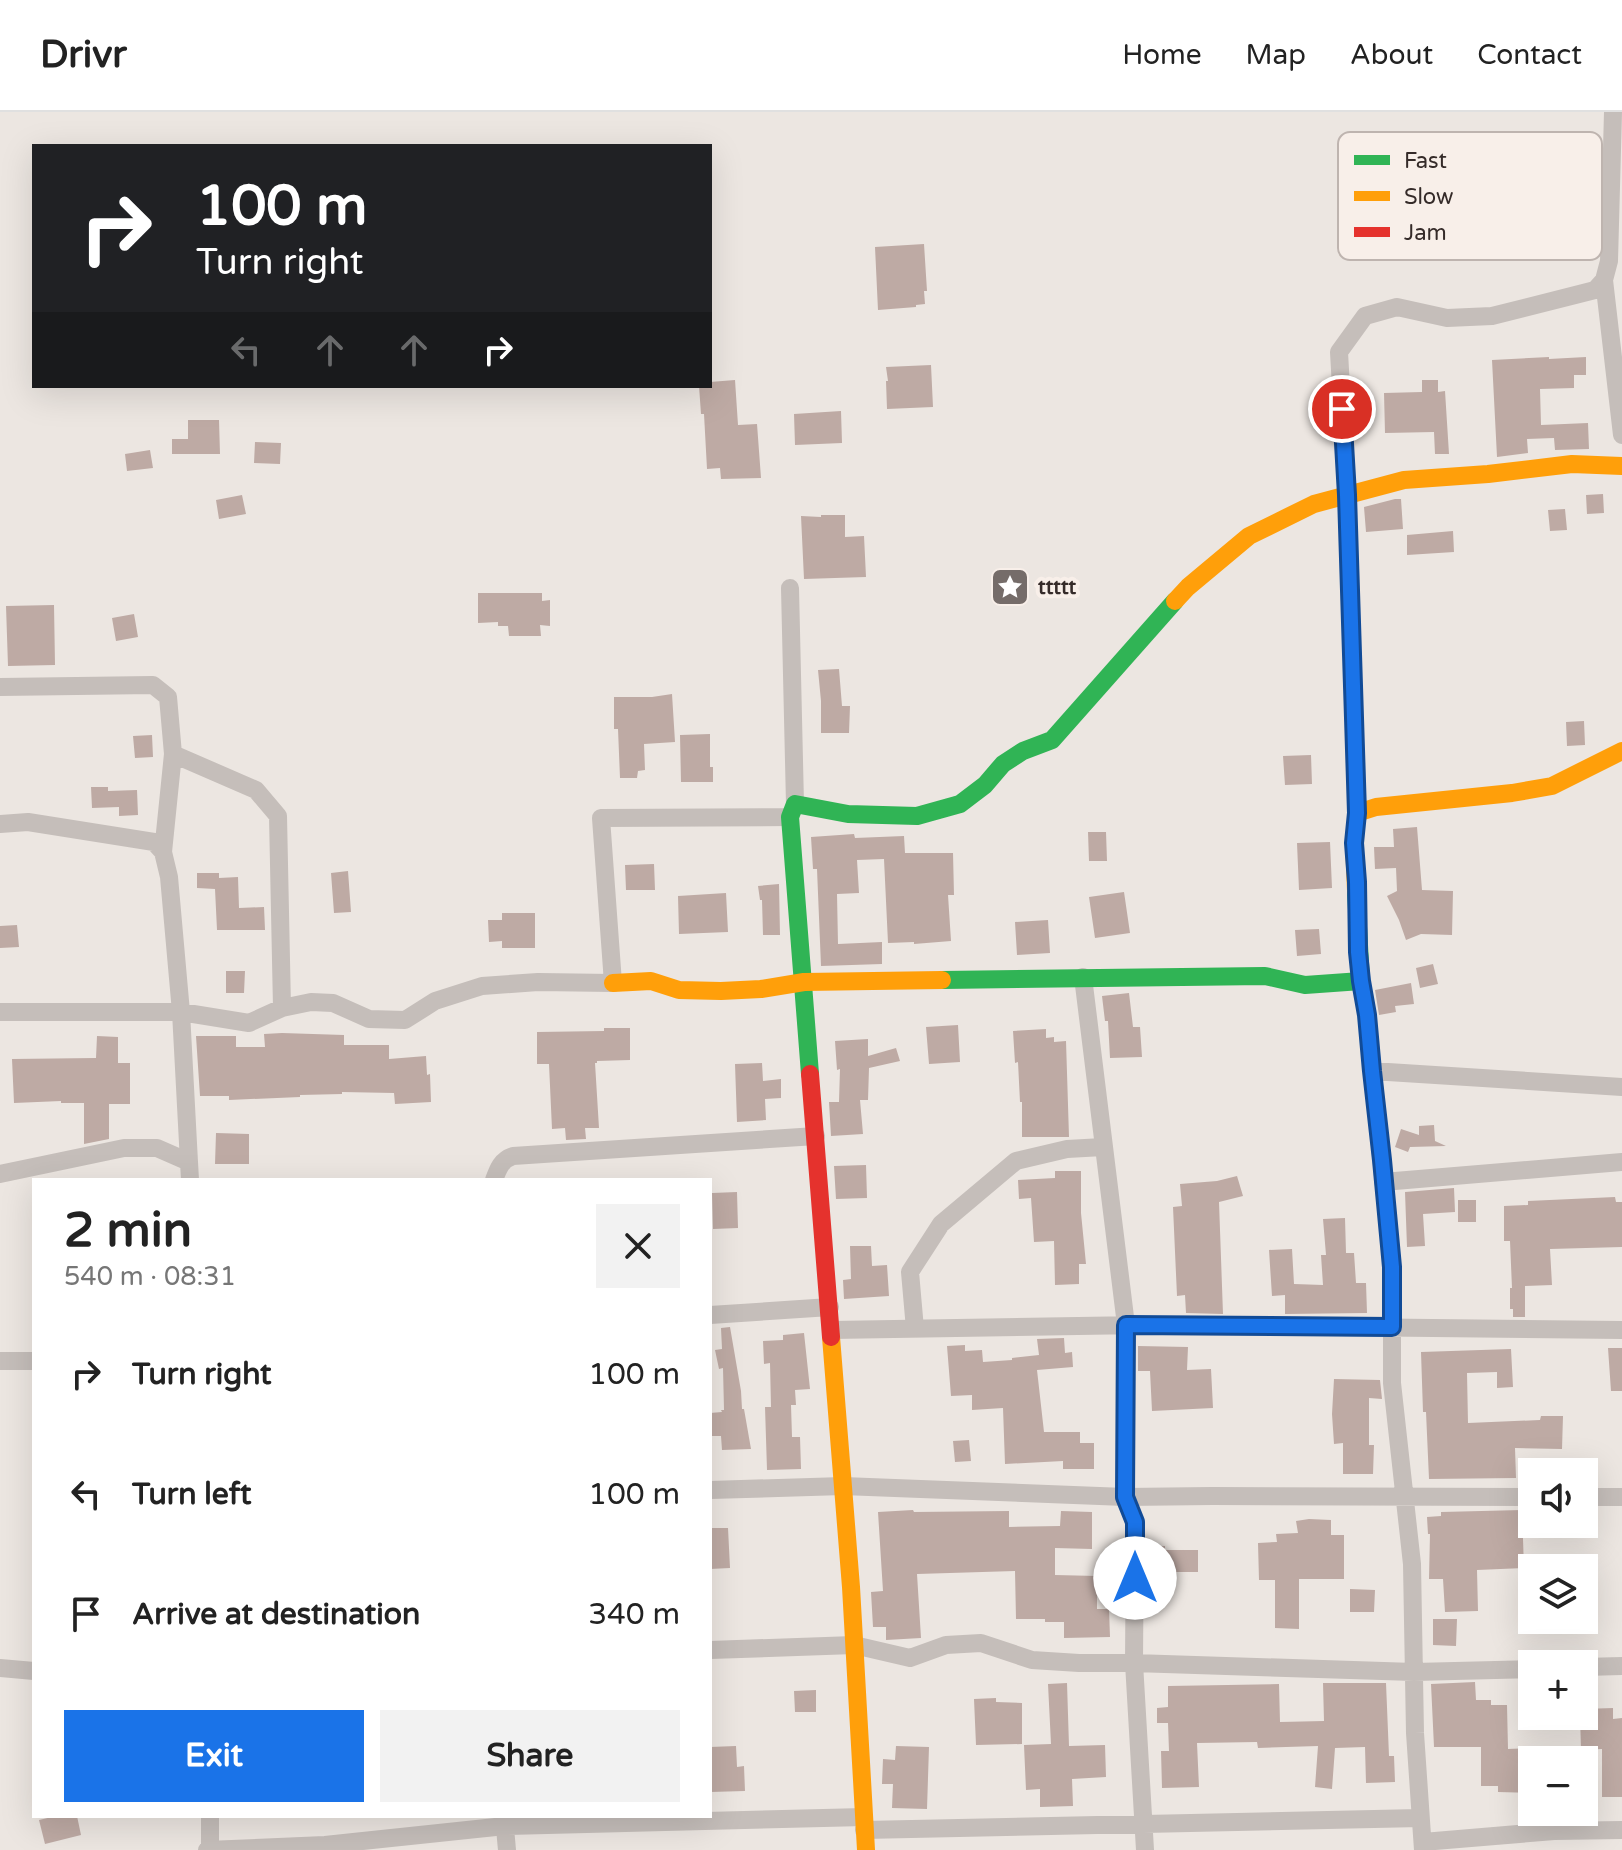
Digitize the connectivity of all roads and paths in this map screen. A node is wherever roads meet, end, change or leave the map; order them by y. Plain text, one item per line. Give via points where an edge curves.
1 (1613, 112) edge
2 (1604, 280) junction
3 (1622, 435) edge
4 (1622, 466) edge
5 (1347, 495) junction
6 (790, 588) dead end
7 (0, 687) edge
8 (1622, 751) edge
9 (173, 754) junction
10 (792, 811) junction
11 (1357, 813) junction
12 (0, 824) edge
13 (163, 852) junction
14 (1083, 977) junction
15 (1361, 981) junction
16 (804, 982) junction
17 (613, 983) junction
18 (282, 1008) junction
19 (0, 1012) edge
20 (181, 1012) junction
21 (1372, 1071) junction
22 (1622, 1087) edge
23 (816, 1136) junction
24 (1103, 1147) junction
25 (1622, 1162) edge
26 (190, 1171) edge
27 (0, 1174) edge
28 (495, 1178) edge
29 (1383, 1182) junction
30 (830, 1307) junction
31 (712, 1315) edge
32 (1126, 1325) junction
33 (1392, 1327) junction
34 (915, 1329) junction
35 (832, 1330) junction
36 (1622, 1330) edge
37 (0, 1361) edge
38 (32, 1361) edge
39 (843, 1486) junction
40 (712, 1490) edge
41 (1125, 1497) junction
42 (1405, 1497) junction
43 (1518, 1497) edge
44 (1598, 1497) edge
45 (1622, 1497) edge
46 (854, 1645) junction
47 (712, 1650) edge
48 (1134, 1663) junction
49 (1622, 1666) edge
50 (1598, 1667) edge
51 (0, 1668) edge
52 (1518, 1669) edge
53 (32, 1671) edge
54 (1414, 1672) junction
55 (210, 1818) edge
56 (1420, 1818) junction
57 (505, 1821) edge
58 (864, 1824) junction
59 (1144, 1824) junction
60 (1622, 1830) edge
61 (1423, 1846) edge
62 (209, 1850) edge
63 (507, 1850) edge
64 (866, 1850) edge
65 (1145, 1850) edge

1 - 2 street
2 - 3 street
2 - 5 street via 1595,290 1492,316 1447,318 1397,307 1365,316 1339,352
4 - 5 street via 1572,464 1404,480
5 - 10 street via 1314,504 1249,536 1188,587 1052,740 1003,764 960,804 917,816
5 - 11 street
6 - 10 street
7 - 9 street via 153,685 168,697
8 - 11 street via 1552,786
9 - 13 street
9 - 18 street via 256,790 278,816
10 - 16 street
10 - 17 street via 601,818
11 - 15 street
12 - 13 street via 28,822 154,842
13 - 20 street
14 - 15 street via 1265,976 1305,985
14 - 16 street
14 - 24 street
15 - 21 street
16 - 17 street via 721,991 679,990 651,981
16 - 23 street
17 - 18 street via 482,986 435,1001 405,1020 369,1019 333,1003
18 - 20 street via 249,1023
19 - 20 street
20 - 26 street
21 - 22 street
21 - 29 street
23 - 28 street via 513,1156 506,1158
23 - 30 street
24 - 32 street
24 - 34 street via 1016,1161 941,1224 910,1272
25 - 29 street
26 - 27 street via 157,1148 124,1148
29 - 33 street
30 - 31 street
30 - 35 street
32 - 33 street
32 - 34 street
32 - 41 street
33 - 36 street
33 - 42 street via 1392,1383
34 - 35 street
35 - 39 street
37 - 38 street
39 - 40 street
39 - 41 street
39 - 46 street
41 - 42 street
41 - 48 street via 1135,1522
42 - 43 street
42 - 54 street
44 - 45 street
46 - 47 street
46 - 48 street via 910,1658 946,1645 981,1643 1032,1660
46 - 58 street
48 - 54 street
48 - 59 street
49 - 50 street
51 - 53 street
52 - 54 street
54 - 56 street
55 - 62 street
56 - 59 street
56 - 61 street
57 - 58 street
57 - 62 street via 325,1845
57 - 63 street
58 - 59 street
58 - 64 street
59 - 65 street
60 - 61 street via 1554,1831

